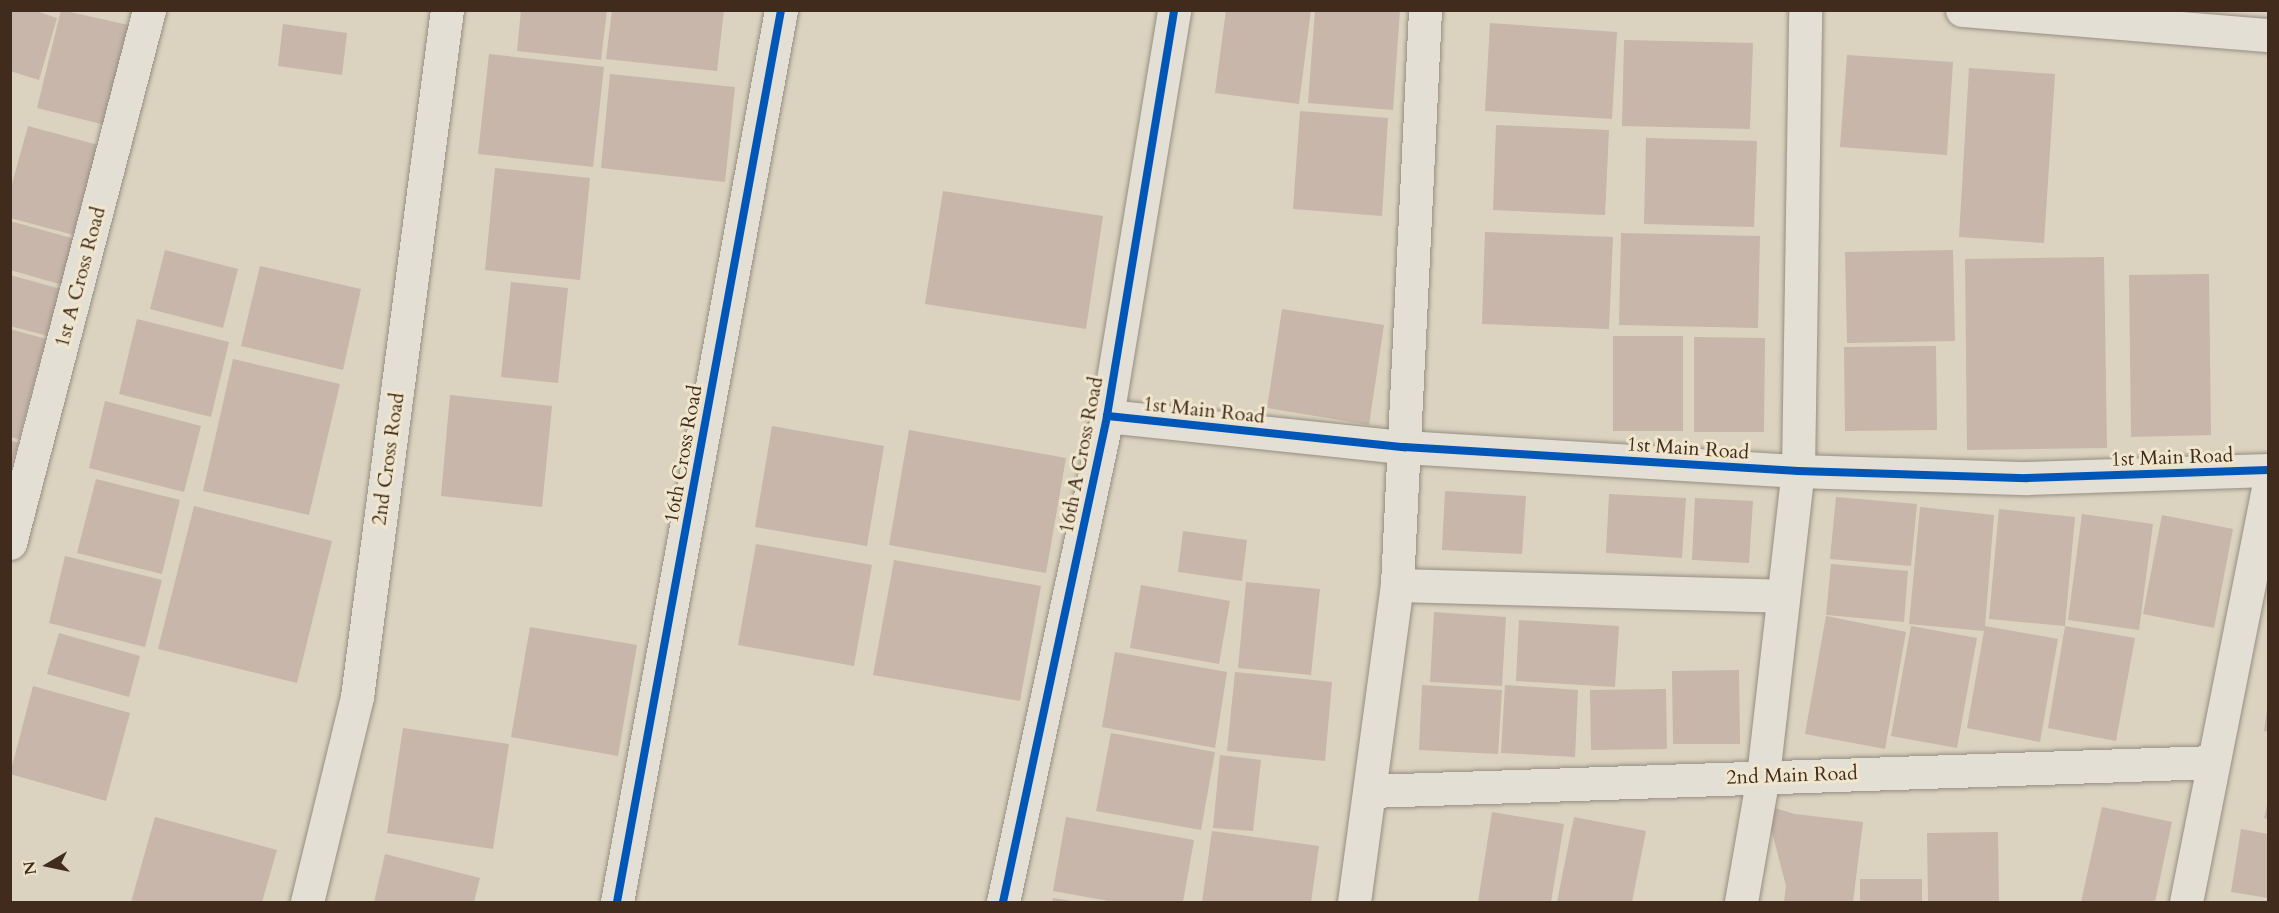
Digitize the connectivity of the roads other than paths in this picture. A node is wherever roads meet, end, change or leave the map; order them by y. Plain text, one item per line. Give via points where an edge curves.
1 (149, 10) edge
2 (447, 10) edge
3 (781, 10) edge
4 (1174, 10) edge
5 (1425, 10) edge
6 (1805, 10) edge
7 (1982, 11) edge
8 (2268, 35) edge
9 (1107, 416) junction
10 (1404, 447) junction
11 (2268, 470) edge
12 (1798, 471) junction
13 (2268, 486) edge
14 (10, 543) edge
15 (1397, 585) junction
16 (1783, 596) junction
17 (2213, 762) junction
18 (1763, 776) junction
19 (1371, 791) junction
20 (307, 903) edge
21 (617, 903) edge
22 (1003, 903) edge
23 (1354, 903) edge
24 (1741, 903) edge
25 (2186, 903) edge

1 - 14 street, 1st A Cross Road
2 - 20 street, 2nd Cross Road via 357,697
3 - 21 street, 16th Cross Road
4 - 9 street, 16th A Cross Road
5 - 10 street
6 - 12 street
7 - 8 street
9 - 10 street, 1st Main Road
9 - 22 street, 16th A Cross Road
10 - 12 street, 1st Main Road
10 - 15 street
11 - 12 street, 1st Main Road via 2027,478
12 - 16 street
13 - 17 street
15 - 16 street
15 - 19 street
16 - 18 street
17 - 18 street, 2nd Main Road
17 - 25 street
18 - 19 street, 2nd Main Road
18 - 24 street
19 - 23 street

